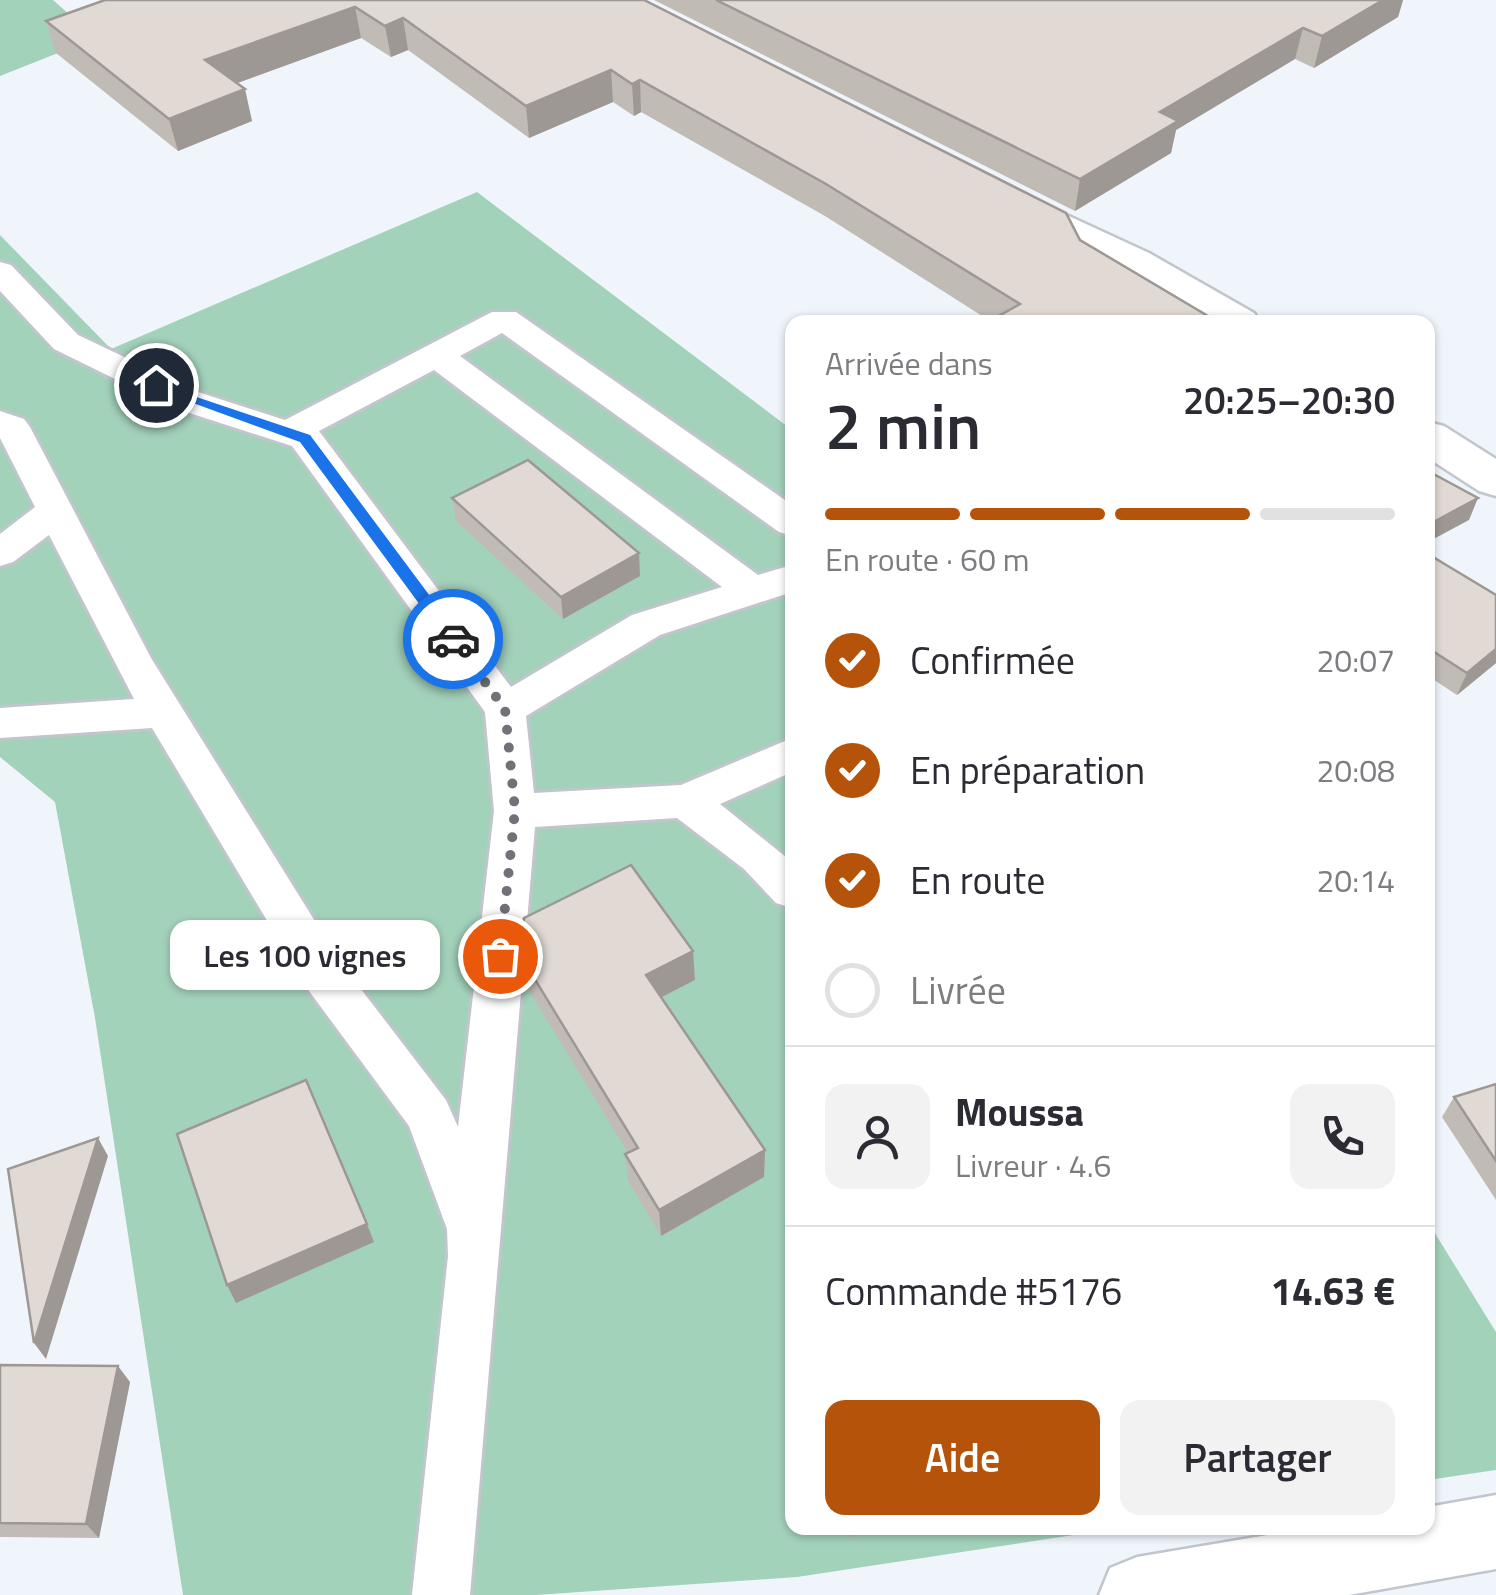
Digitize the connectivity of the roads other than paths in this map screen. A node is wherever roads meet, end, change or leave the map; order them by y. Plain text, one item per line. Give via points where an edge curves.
1 (974, 183) edge
2 (0, 272) edge
3 (1228, 315) edge
4 (436, 355) junction
5 (0, 422) edge
6 (288, 433) junction
7 (1435, 441) edge
8 (1496, 480) edge
9 (55, 511) junction
10 (785, 518) edge
11 (0, 553) edge
12 (785, 580) edge
13 (751, 589) junction
14 (505, 709) junction
15 (164, 712) junction
16 (0, 723) edge
17 (785, 757) edge
18 (685, 801) junction
19 (515, 810) junction
20 (785, 883) edge
21 (472, 1230) junction
22 (1496, 1532) edge
23 (441, 1595) edge
24 (1138, 1595) edge

1 - 3 main road
2 - 6 lane via 66,342 186,400
4 - 6 lane
4 - 10 lane via 504,319
4 - 13 lane
5 - 9 lane via 12,427
6 - 14 lane via 305,438
7 - 8 main road
9 - 11 lane
9 - 15 lane
12 - 13 lane
13 - 14 lane via 646,624
14 - 19 lane
15 - 16 lane
15 - 21 lane via 325,977 429,1115
17 - 18 lane
18 - 19 lane
18 - 20 lane
19 - 21 lane
21 - 23 lane
22 - 24 main road

